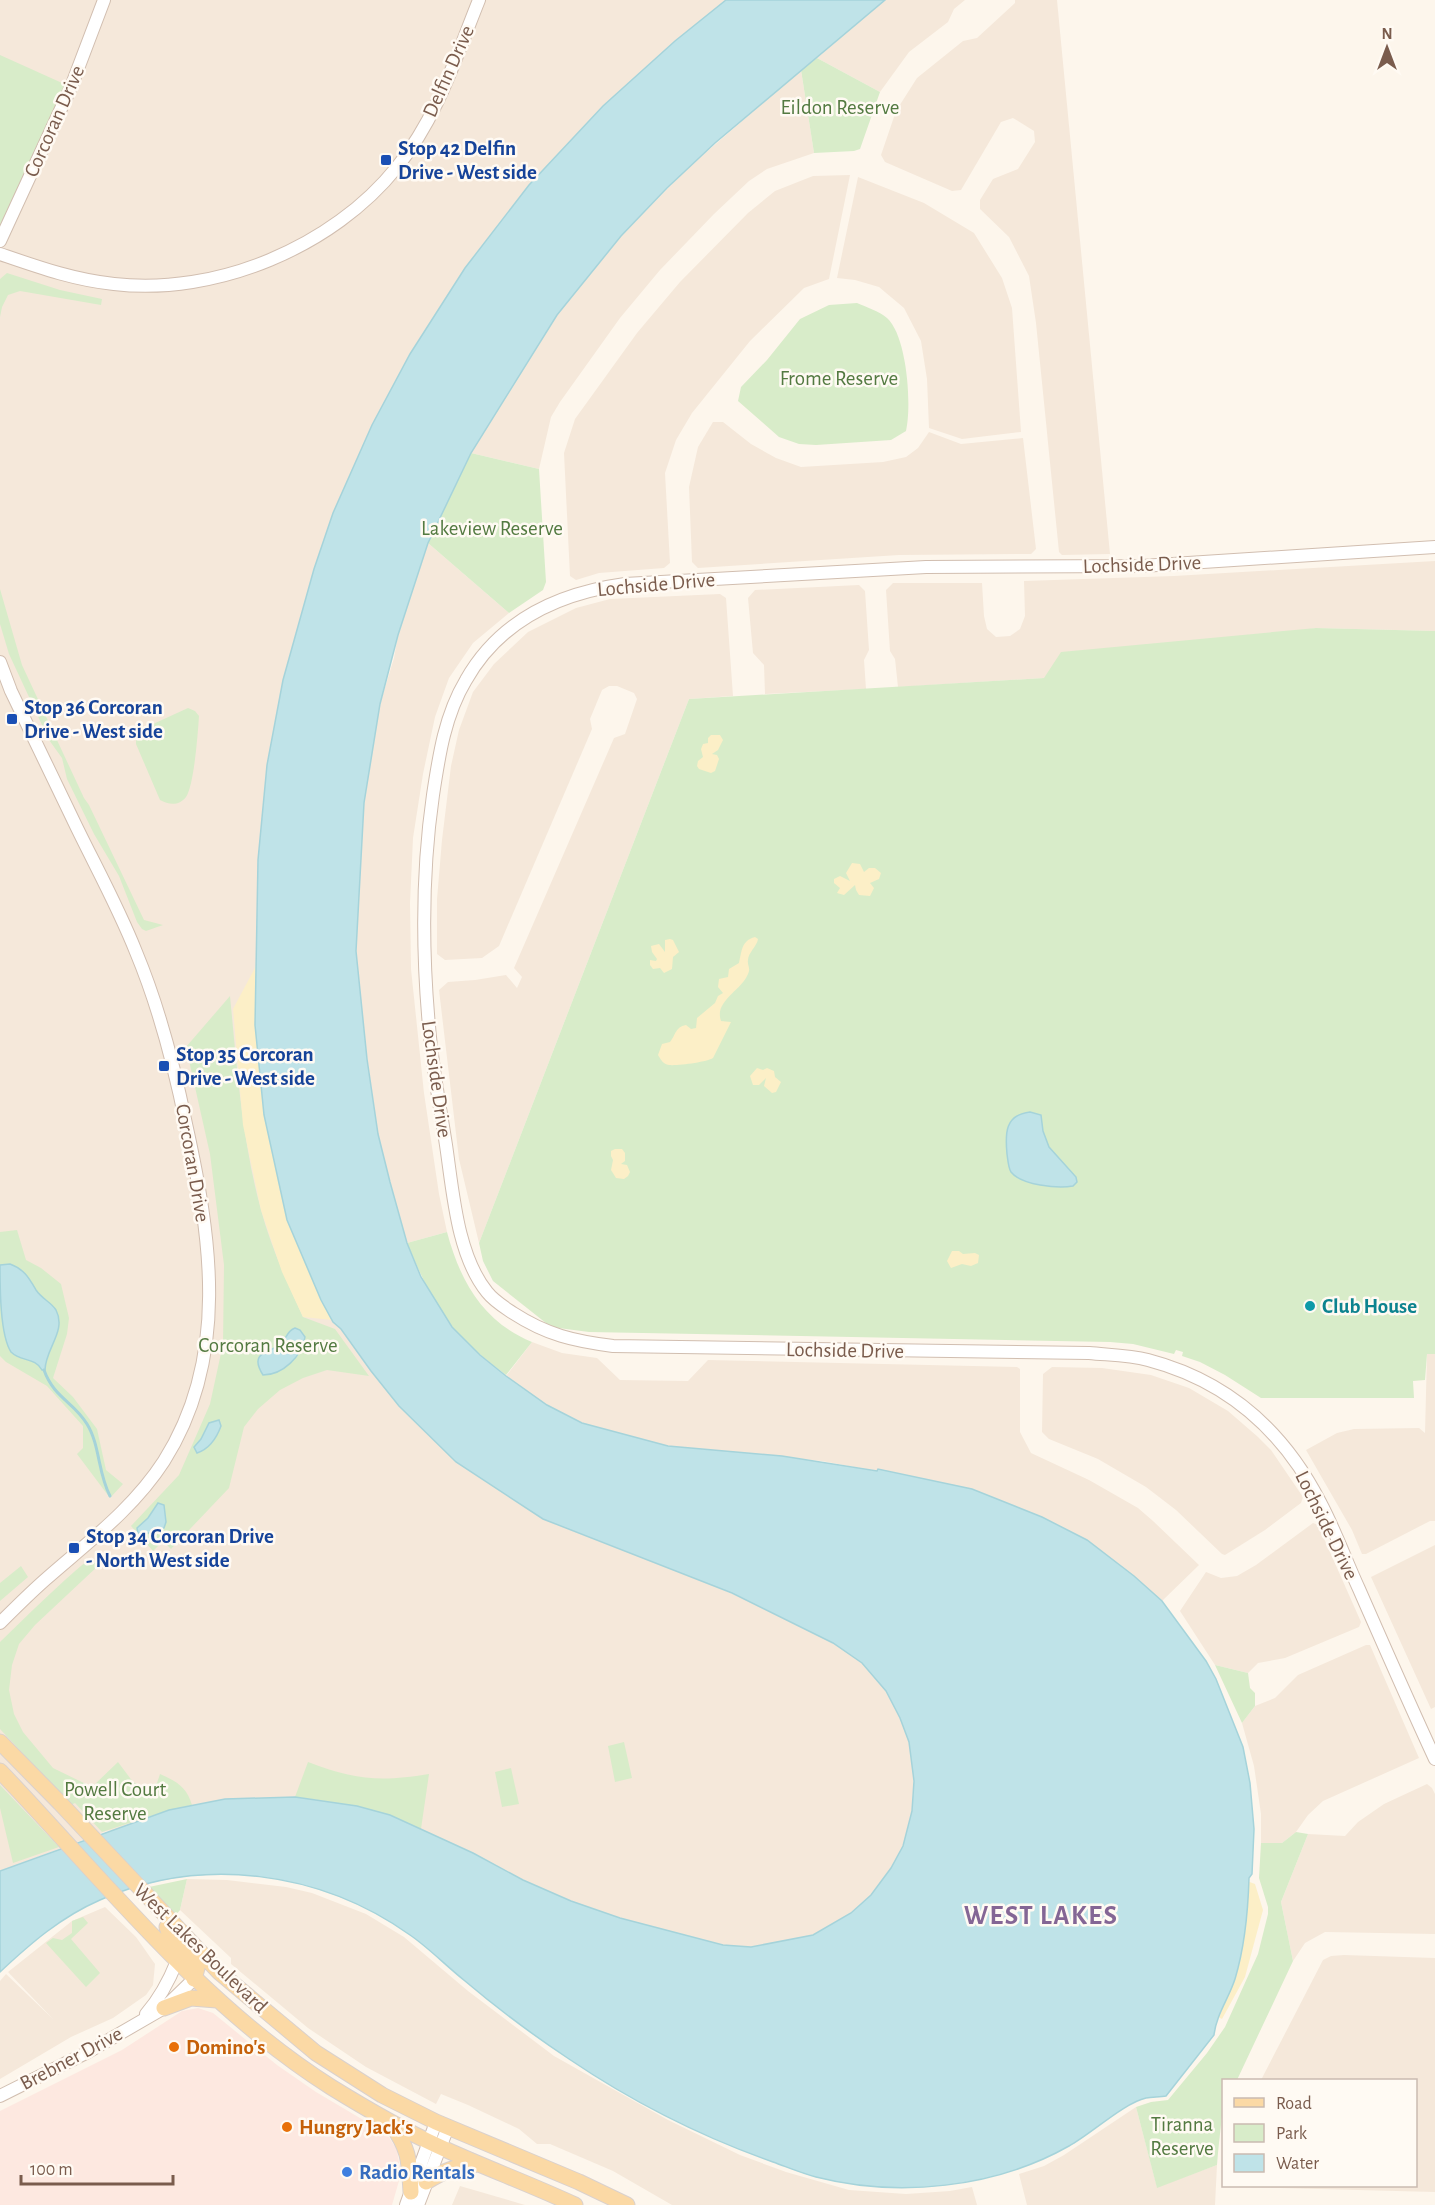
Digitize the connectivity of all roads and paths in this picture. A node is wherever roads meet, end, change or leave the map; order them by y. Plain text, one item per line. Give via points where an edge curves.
1 (104, 0) edge
2 (479, 0) edge
3 (0, 241) edge
4 (0, 254) edge
5 (1435, 547) edge
6 (0, 662) edge
7 (2, 677) edge
8 (0, 1623) edge
9 (0, 1742) edge
10 (1435, 1759) edge
11 (0, 1771) edge
12 (162, 1912) junction
13 (177, 1961) junction
14 (194, 1979) junction
15 (217, 2000) junction
16 (164, 2008) junction
17 (141, 2020) junction
18 (0, 2096) edge
19 (391, 2122) junction
20 (442, 2125) junction
21 (434, 2144) junction
22 (480, 2164) junction
23 (426, 2182) junction
24 (412, 2201) edge
25 (575, 2205) edge
26 (627, 2205) edge

1 - 3 street, Corcoran Drive via 71,87
2 - 4 street, Delfin Drive via 436,108 398,167 329,229 282,256 226,275 186,283 117,285 81,280
5 - 10 street, Lochside Drive via 1142,566 926,567 625,584 559,599 515,625 491,647 466,679 448,718 428,828 424,948 432,1049 458,1221 470,1266 500,1304 549,1334 613,1346 1089,1353 1146,1359 1197,1377 1251,1411 1288,1451 1310,1484
6 - 7 street, Corcoran Drive
7 - 8 street, Corcoran Drive via 109,890 157,1010 201,1192 210,1312 201,1380 186,1419 148,1485 125,1511
9 - 12 main road, West Lakes Boulevard
11 - 13 main road, West Lakes Boulevard
12 - 14 main road via 169,1933 194,1961
12 - 20 main road, West Lakes Boulevard via 219,1972 316,2054 382,2095
13 - 14 main road, West Lakes Boulevard
13 - 17 street, Brebner Drive via 156,2003
14 - 15 main road, West Lakes Boulevard
14 - 16 street, Brebner Drive
15 - 16 main road via 190,1998
15 - 19 main road, West Lakes Boulevard via 312,2074
16 - 17 street, Brebner Drive
17 - 18 street, Brebner Drive via 88,2052
19 - 21 main road, West Lakes Boulevard
19 - 24 main road via 409,2158
20 - 21 street
20 - 26 main road, West Lakes Boulevard
21 - 22 main road, West Lakes Boulevard
21 - 23 street
21 - 24 street
22 - 23 main road via 455,2167
22 - 25 main road, West Lakes Boulevard
23 - 24 street

